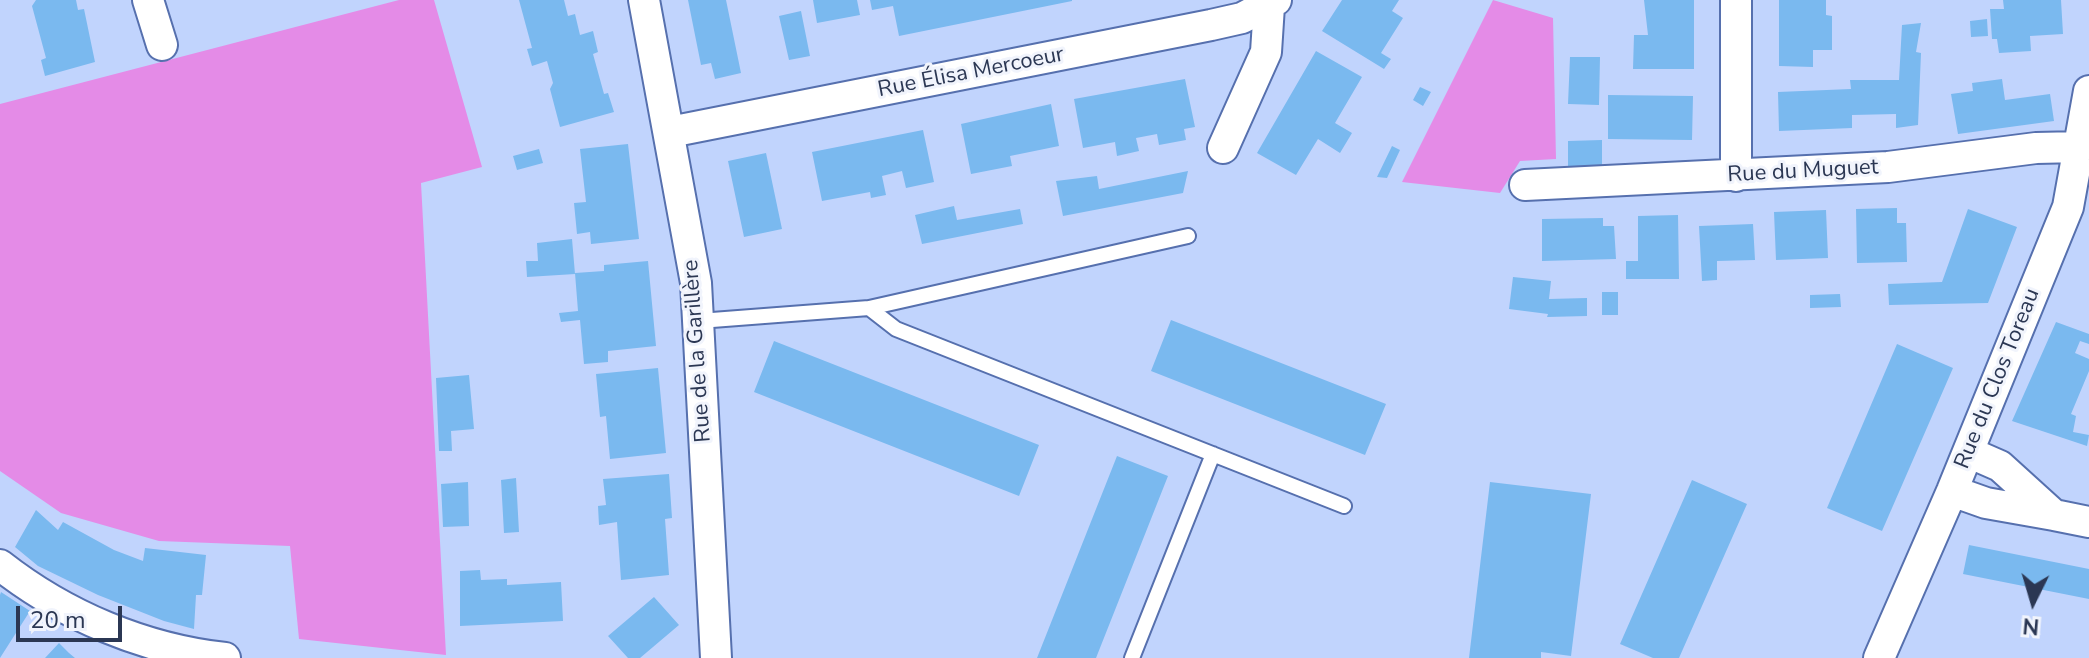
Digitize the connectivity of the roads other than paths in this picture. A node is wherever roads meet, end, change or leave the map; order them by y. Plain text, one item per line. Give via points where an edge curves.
1 (148, 0) edge
2 (644, 0) edge
3 (1736, 0) edge
4 (1273, 3) edge
5 (162, 45) dead end
6 (2089, 91) edge
7 (670, 132) junction
8 (2080, 147) junction
9 (1223, 148) dead end
10 (1736, 176) junction
11 (1525, 185) dead end
12 (1188, 236) dead end
13 (869, 308) junction
14 (699, 321) junction
15 (1968, 452) junction
16 (1213, 454) junction
17 (1952, 491) junction
18 (1344, 506) dead end
19 (2054, 515) junction
20 (2089, 522) edge
21 (0, 565) edge
22 (206, 657) edge
23 (716, 658) edge
24 (1132, 658) edge
25 (1879, 658) edge

1 - 5 street
2 - 7 street, Rue de la Garillère
3 - 10 street
4 - 7 street, Rue Élisa Mercoeur via 1211,25
4 - 9 street, Rue Élisa Mercoeur via 1266,52
6 - 8 street, Rue du Clos Toreau
7 - 14 street, Rue de la Garillère
8 - 10 street, Rue du Muguet
8 - 15 street, Rue du Clos Toreau via 2068,207
10 - 11 street, Rue du Muguet
12 - 13 lane
13 - 14 lane
13 - 16 lane via 896,329
14 - 23 street, Rue de la Garillère
15 - 17 street, Rue du Clos Toreau
15 - 19 street via 2011,475
16 - 18 lane
16 - 24 lane
17 - 19 street
17 - 25 street, Rue du Clos Toreau
19 - 20 street
21 - 22 street via 28,587 143,643

